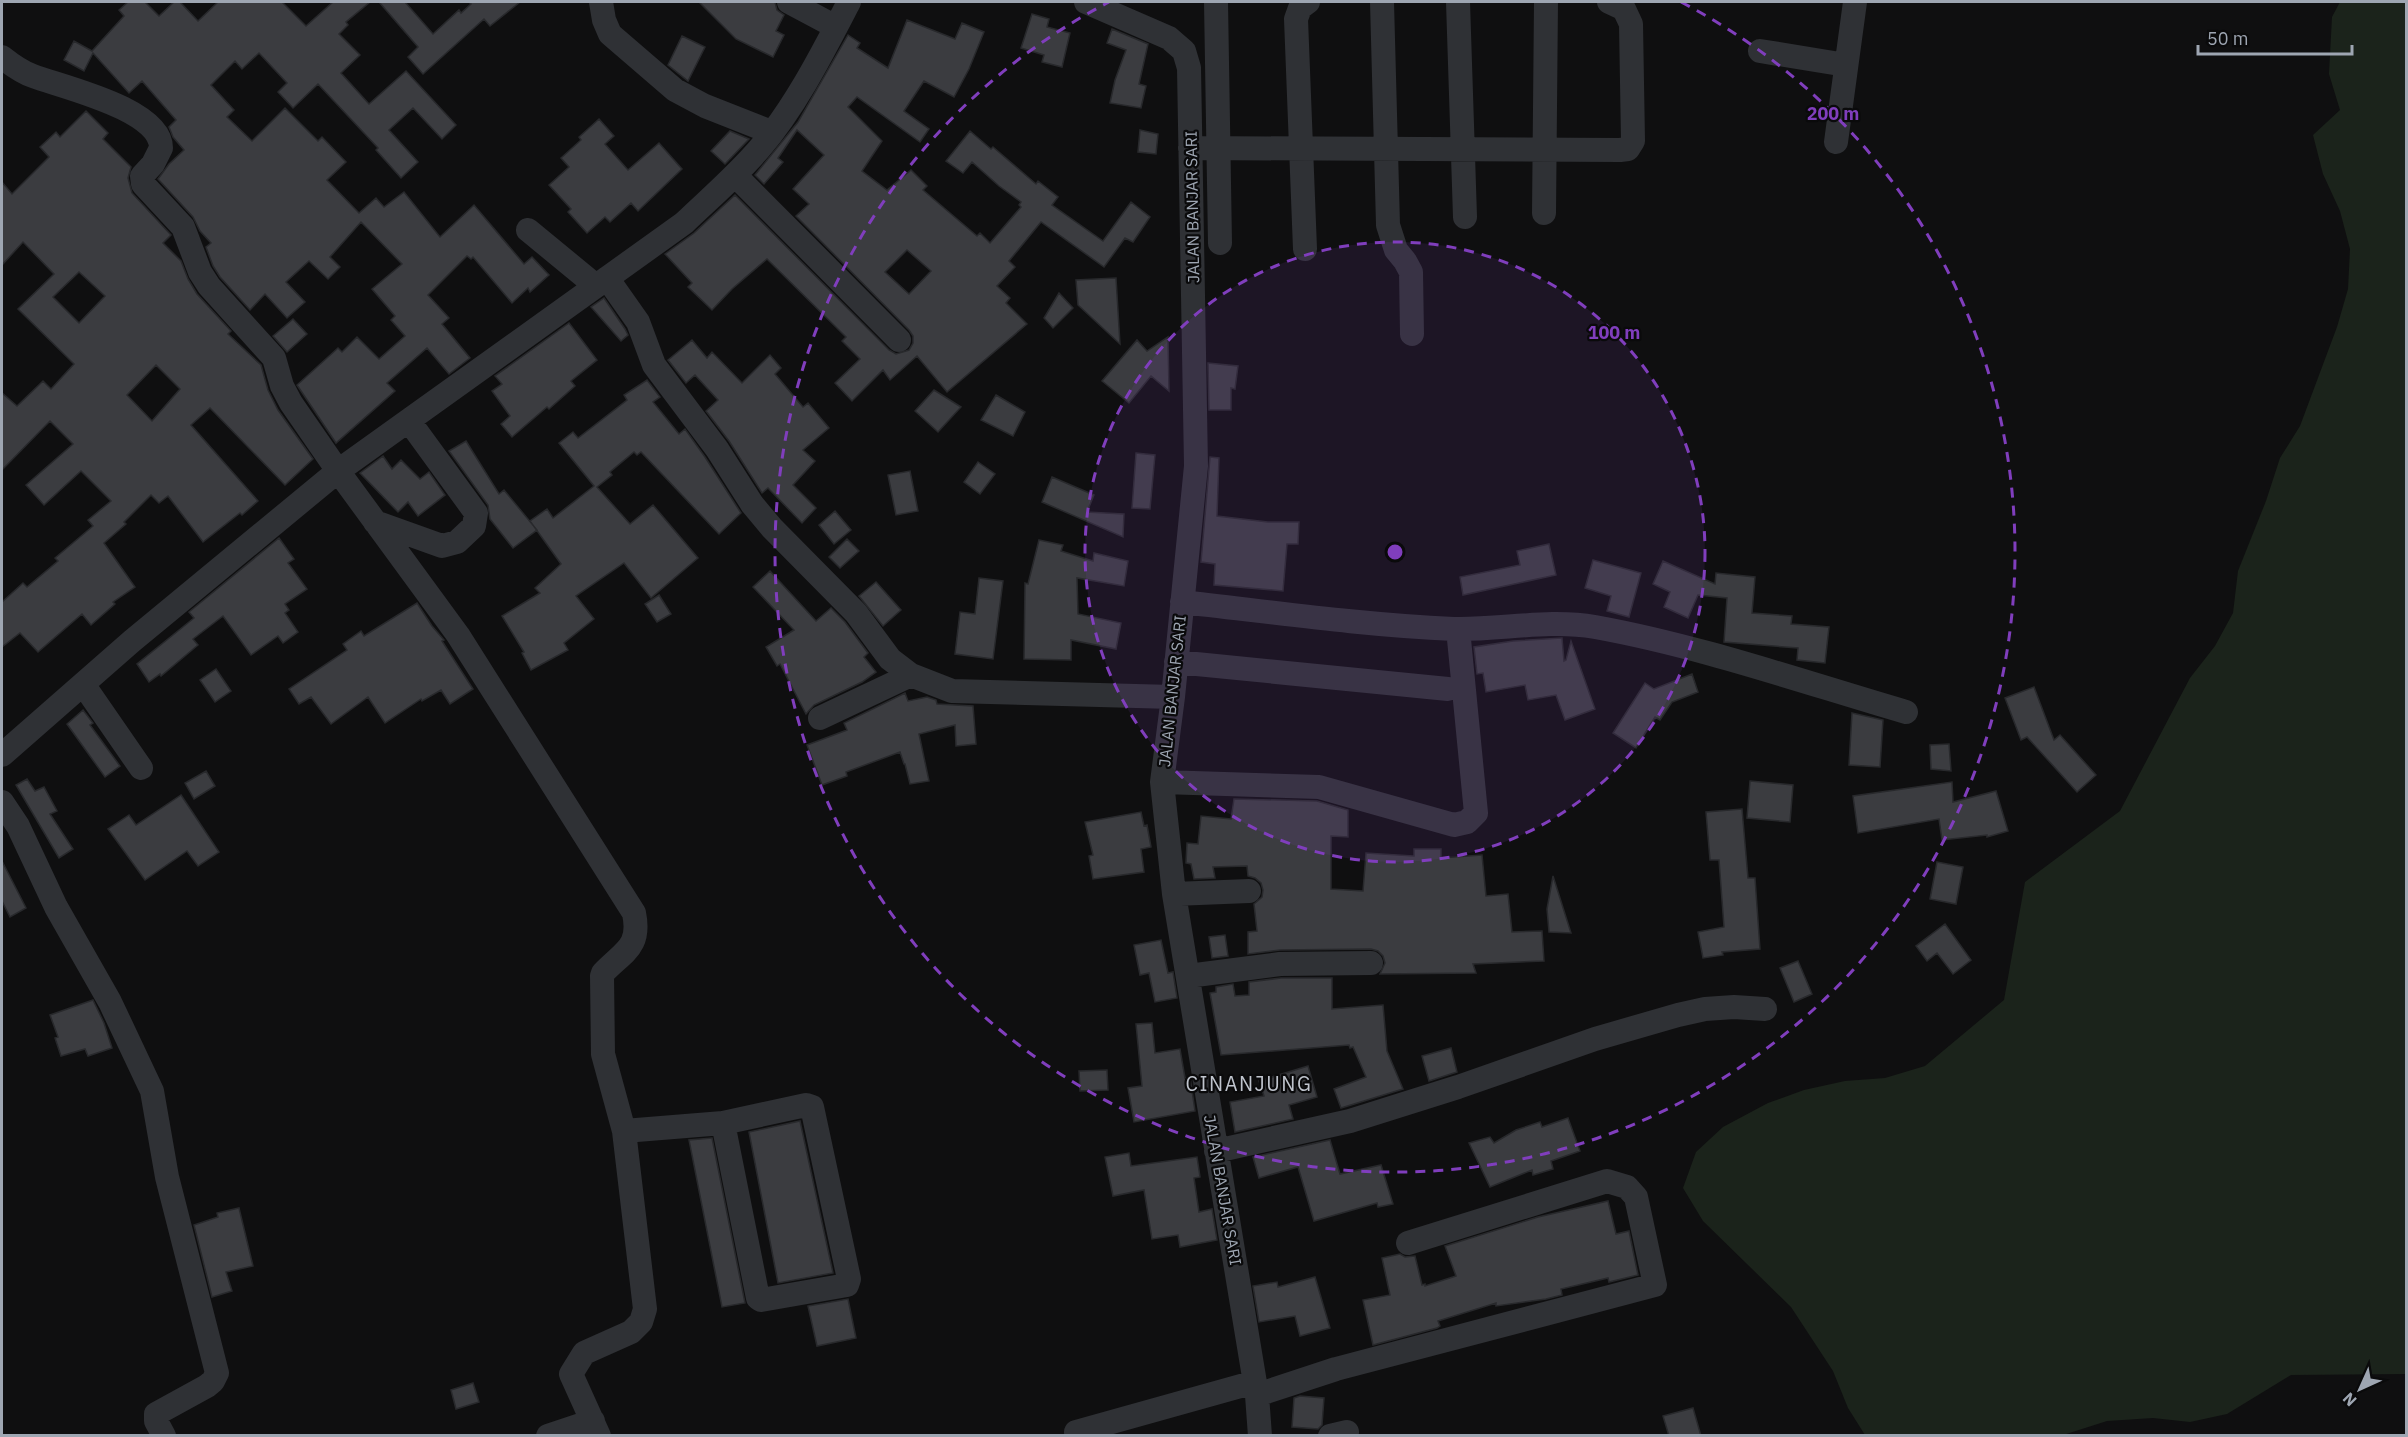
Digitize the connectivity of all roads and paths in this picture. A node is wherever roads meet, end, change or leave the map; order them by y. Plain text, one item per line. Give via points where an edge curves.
1 (601, 2) edge
2 (789, 2) edge
3 (849, 2) edge
4 (1086, 2) edge
5 (1216, 2) edge
6 (1308, 2) edge
7 (1382, 2) edge
8 (1458, 2) edge
9 (1546, 2) edge
10 (1609, 2) edge
11 (1855, 2) edge
12 (836, 27) junction
13 (1760, 51) dead end
14 (2, 57) edge
15 (1846, 65) junction
16 (771, 132) junction
17 (1836, 142) dead end
18 (1190, 148) junction
19 (1217, 148) junction
20 (1302, 149) junction
21 (1386, 149) junction
22 (1463, 150) junction
23 (1544, 150) junction
24 (735, 175) junction
25 (1544, 213) dead end
26 (1465, 217) dead end
27 (528, 230) dead end
28 (1220, 243) dead end
29 (1305, 249) dead end
30 (602, 282) junction
31 (1412, 334) dead end
32 (899, 340) dead end
33 (408, 421) junction
34 (338, 471) junction
35 (375, 522) junction
36 (1182, 602) junction
37 (1458, 629) junction
38 (1176, 662) junction
39 (911, 675) junction
40 (82, 684) junction
41 (1448, 689) dead end
42 (1173, 697) junction
43 (1906, 712) dead end
44 (820, 718) dead end
45 (2, 755) edge
46 (141, 768) dead end
47 (1162, 782) junction
48 (2, 802) edge
49 (1249, 891) dead end
50 (1174, 894) junction
51 (1371, 963) dead end
52 (1188, 976) junction
53 (1765, 1009) dead end
54 (723, 1123) junction
55 (624, 1131) junction
56 (1216, 1151) junction
57 (1408, 1243) dead end
58 (1256, 1388) junction
59 (596, 1428) edge
60 (164, 1436) edge
61 (548, 1436) edge
62 (1077, 1436) edge
63 (1260, 1436) edge

1 - 16 street via 610,34 675,90
2 - 12 street
3 - 12 street
4 - 18 street, JALAN BANJAR SARI via 1169,38 1184,51 1189,68
5 - 19 street
6 - 20 street via 1300,8 1296,19
7 - 21 street
8 - 22 street
9 - 23 street
10 - 23 street via 1624,9 1631,24 1633,141 1620,150
11 - 15 street
12 - 16 street
13 - 15 street
14 - 34 street via 33,76 126,108 156,134 161,148 142,176 143,184 183,226 209,286 274,358 286,395
15 - 17 street
16 - 24 street
18 - 19 street
18 - 36 street, JALAN BANJAR SARI via 1196,466
19 - 20 street
19 - 28 street
20 - 21 street
20 - 29 street
21 - 22 street
21 - 31 street via 1388,225 1396,250 1411,272
22 - 23 street
22 - 26 street
23 - 25 street
24 - 30 street via 684,223
24 - 32 street
27 - 30 street
30 - 33 street
30 - 39 street via 638,322 654,365 717,449 752,504 856,614 890,660
33 - 34 street
33 - 35 street via 476,513 474,526 457,542 442,546
34 - 35 street
34 - 40 street
35 - 55 street via 458,635 634,912 634,943 602,976 603,1054
36 - 37 street
36 - 38 street, JALAN BANJAR SARI
37 - 43 street via 1542,624 1592,627 1681,646
37 - 47 street via 1476,813 1467,822 1454,825 1319,787
38 - 41 street
38 - 42 street, JALAN BANJAR SARI
39 - 42 street via 952,691
39 - 44 street
40 - 45 street
40 - 46 street
42 - 47 street, JALAN BANJAR SARI
47 - 50 street, JALAN BANJAR SARI
48 - 60 street via 110,1002 152,1091 167,1177 217,1373 207,1386 154,1416
49 - 50 street
50 - 52 street, JALAN BANJAR SARI
51 - 52 street via 1280,964
52 - 56 street, JALAN BANJAR SARI
53 - 56 street via 1715,1008 1678,1015 1350,1121
54 - 54 street via 758,1298 848,1285 812,1107 806,1105
54 - 55 street
55 - 59 street via 645,1309 642,1322 631,1332 584,1353 571,1374
56 - 58 street, JALAN BANJAR SARI
57 - 58 street via 1607,1181 1627,1187 1636,1197 1655,1285
58 - 62 street via 1076,1432
58 - 63 street, JALAN BANJAR SARI
59 - 61 street

